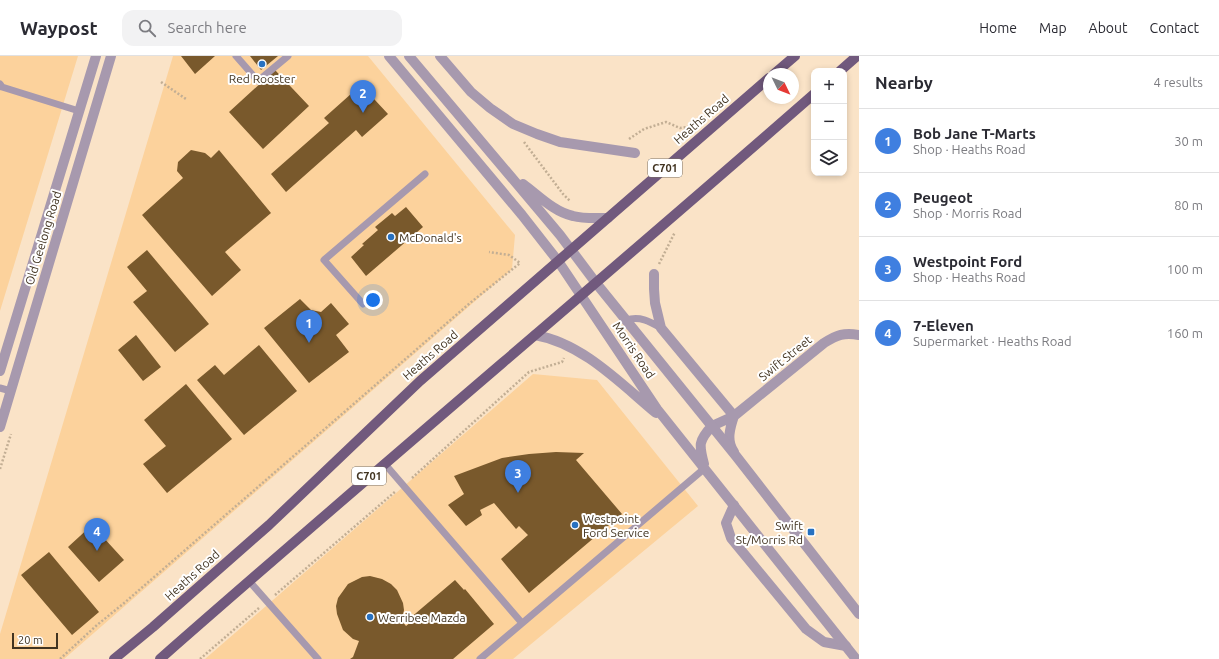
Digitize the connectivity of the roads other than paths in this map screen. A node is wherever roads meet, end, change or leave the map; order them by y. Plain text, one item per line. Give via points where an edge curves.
1 (96, 56) edge
2 (111, 56) edge
3 (236, 56) edge
4 (288, 56) edge
5 (389, 56) edge
6 (409, 56) edge
7 (440, 56) edge
8 (795, 56) edge
9 (857, 56) edge
10 (781, 68) edge
11 (843, 68) edge
12 (763, 83) edge
13 (0, 84) edge
14 (811, 97) edge
15 (79, 111) junction
16 (94, 115) junction
17 (636, 152) dead end
18 (508, 173) junction
19 (425, 174) dead end
20 (608, 218) junction
21 (572, 249) junction
22 (558, 261) junction
23 (654, 274) dead end
24 (596, 283) junction
25 (581, 296) junction
26 (363, 304) dead end
27 (626, 320) junction
28 (661, 328) junction
29 (535, 335) junction
30 (859, 335) edge
31 (0, 371) edge
32 (0, 388) edge
33 (11, 391) junction
34 (734, 416) junction
35 (668, 423) junction
36 (0, 425) edge
37 (712, 426) junction
38 (736, 456) junction
39 (384, 463) junction
40 (705, 468) junction
41 (734, 505) junction
42 (249, 581) junction
43 (859, 614) edge
44 (522, 623) junction
45 (846, 646) junction
46 (114, 659) edge
47 (160, 659) edge
48 (318, 659) edge
49 (480, 659) edge
50 (856, 659) edge

1 - 15 street, Old Geelong Road
2 - 16 street, Old Geelong Road
3 - 4 lane via 258,80
5 - 22 street, Morris Road
6 - 18 street, Morris Road
7 - 17 street via 470,92 513,124 560,142
8 - 10 main road
9 - 11 main road
12 - 20 main road, Heaths Road / C701
13 - 15 lane via 2,87
14 - 24 main road, C701
15 - 16 street
15 - 31 street, Old Geelong Road
16 - 33 street, Old Geelong Road
18 - 20 street via 556,209 572,216
18 - 21 street, Morris Road
19 - 26 lane via 324,260
20 - 21 main road, Heaths Road / C701
21 - 22 main road, Heaths Road / C701
21 - 24 street, Morris Road
22 - 25 street, Morris Road
22 - 46 main road, Heaths Road / C701 via 415,385 269,524
23 - 28 street via 655,303
24 - 25 main road, C701
24 - 27 street, Morris Road
25 - 29 main road, C701
25 - 35 street, Morris Road
27 - 28 lane via 645,319
27 - 37 street, Morris Road
28 - 34 street
29 - 35 street via 558,341 588,358
29 - 39 main road, C701
30 - 34 street, Swift Street via 843,334 824,343
32 - 33 lane
33 - 36 street, Old Geelong Road
34 - 37 street, Swift Street
34 - 38 street via 729,437 730,447
35 - 40 street, Morris Road
37 - 38 street, Morris Road
37 - 40 street via 703,436 699,446
38 - 43 street, Morris Road
39 - 42 main road, C701
39 - 44 lane
40 - 41 street, Morris Road
40 - 44 lane
41 - 45 street, Morris Road
41 - 45 street via 726,523 731,538 806,629 824,642
42 - 47 main road, C701
42 - 48 lane
44 - 49 lane
45 - 50 street, Morris Road

